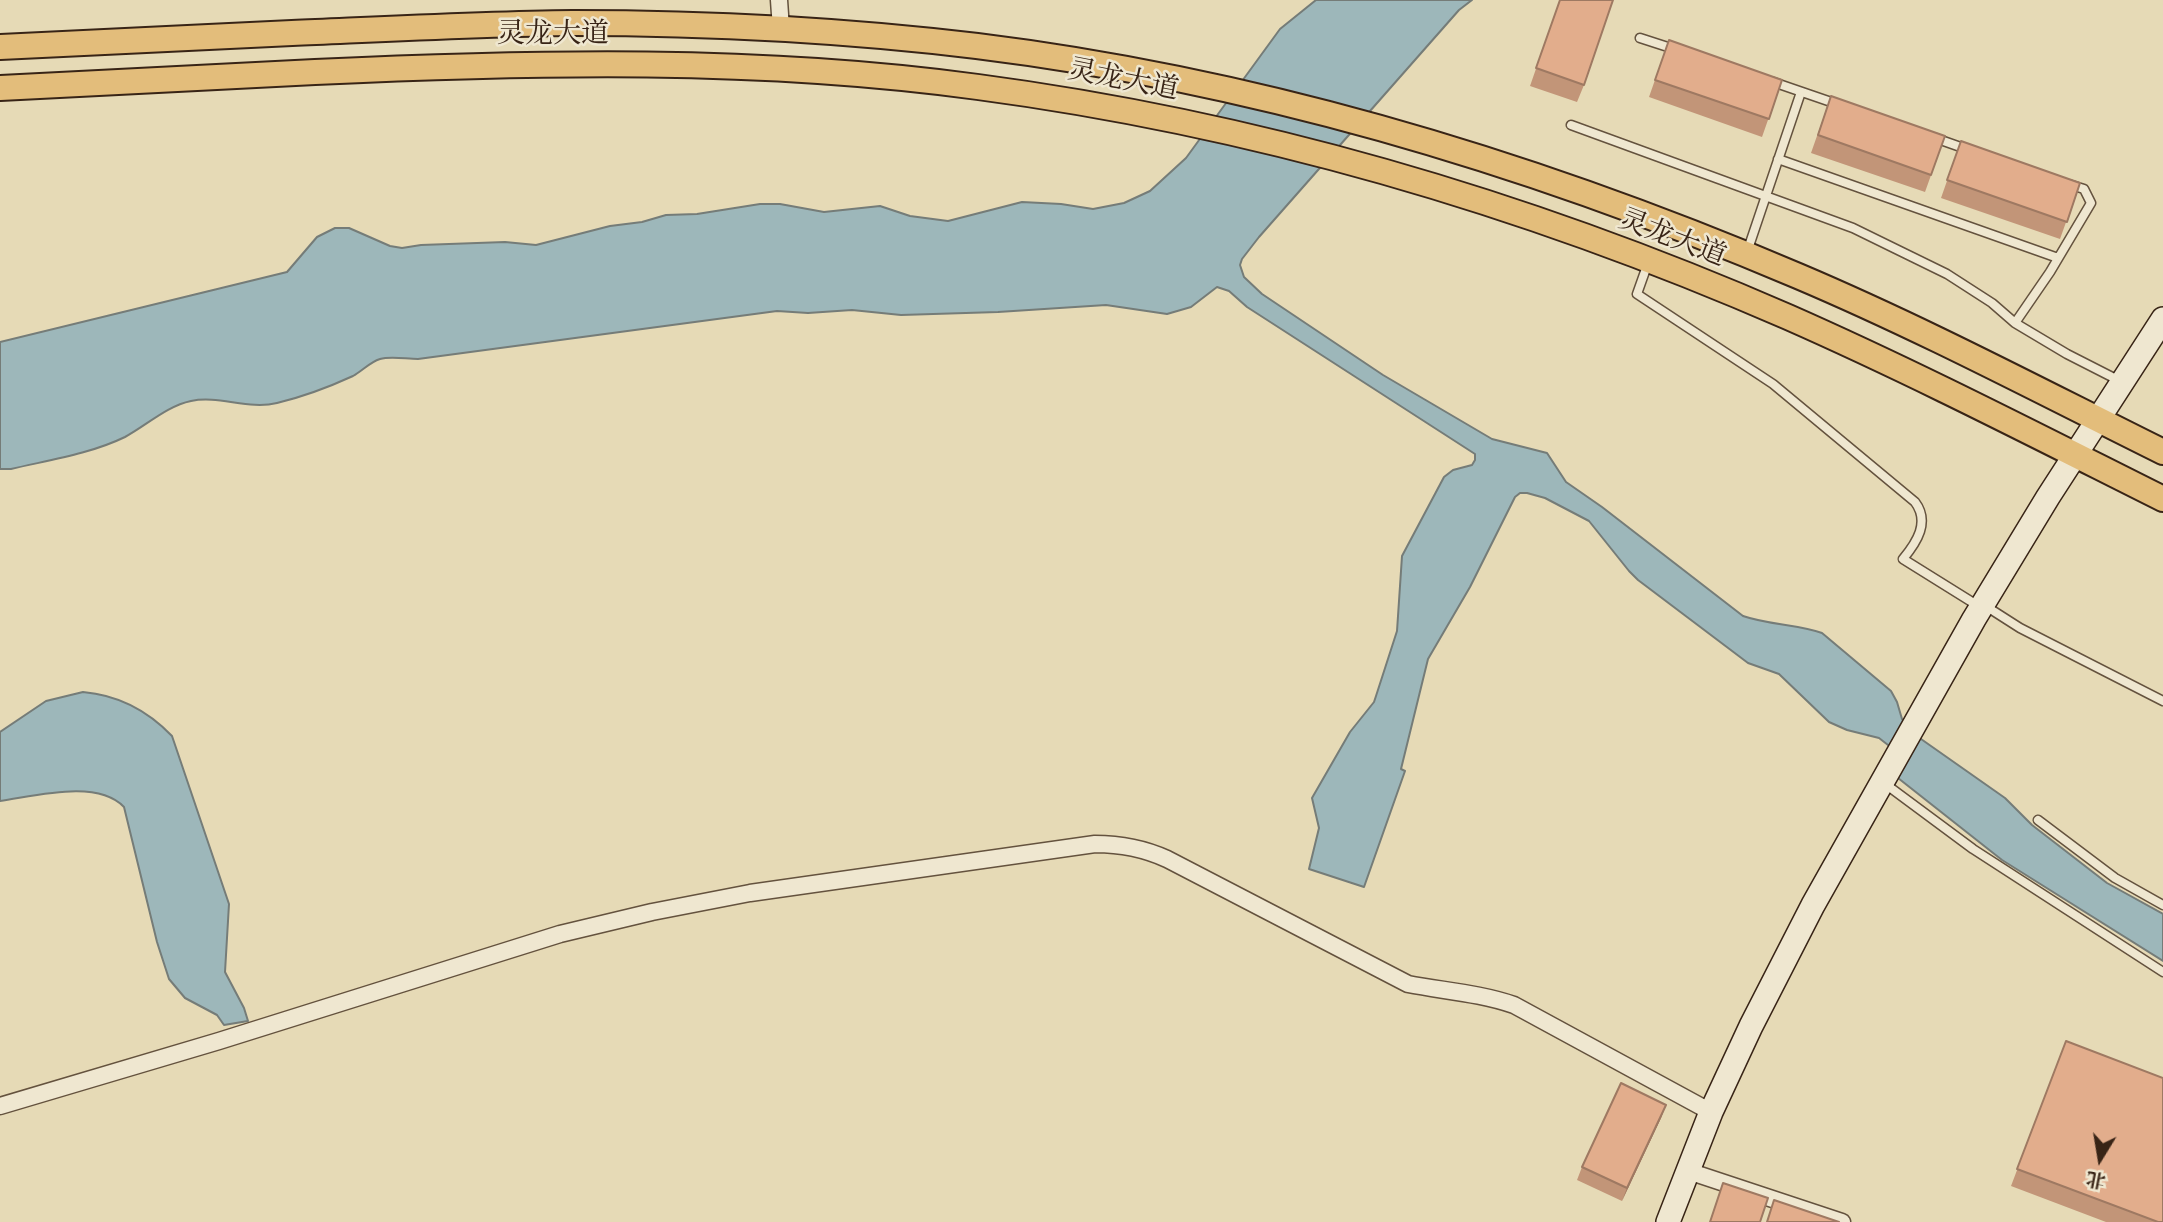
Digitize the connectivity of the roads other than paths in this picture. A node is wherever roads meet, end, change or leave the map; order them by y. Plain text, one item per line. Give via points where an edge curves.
1 (779, 0) edge
2 (780, 29) junction
3 (1640, 38) dead end
4 (0, 47) edge
5 (1678, 50) edge
6 (1764, 80) edge
7 (0, 88) edge
8 (1801, 92) junction
9 (1840, 105) edge
10 (1571, 125) dead end
11 (1930, 136) edge
12 (1981, 154) edge
13 (1778, 159) junction
14 (2058, 181) edge
15 (1765, 196) junction
16 (1746, 254) junction
17 (2058, 258) junction
18 (1649, 260) junction
19 (2163, 319) edge
20 (2015, 323) junction
21 (2122, 382) junction
22 (2098, 420) junction
23 (2163, 453) edge
24 (2075, 455) junction
25 (2163, 499) edge
26 (1982, 606) junction
27 (2163, 701) edge
28 (1882, 780) junction
29 (2038, 820) dead end
30 (2163, 905) edge
31 (2163, 972) edge
32 (0, 1106) edge
33 (1711, 1112) junction
34 (1688, 1171) junction
35 (1668, 1222) edge
36 (1842, 1222) edge

1 - 2 street
2 - 4 main road, 灵龙大道 via 507,24
2 - 16 main road, 灵龙大道 via 979,46 1208,87 1445,148 1567,187
3 - 5 lane
6 - 8 lane
7 - 18 main road, 灵龙大道 via 578,64 702,66 974,86 1185,123 1353,164
8 - 9 lane
8 - 13 lane
10 - 15 lane
11 - 12 lane
13 - 15 lane
13 - 17 lane
14 - 17 lane via 2084,190 2091,203
15 - 16 lane
15 - 20 lane via 1853,228 1948,274
16 - 22 main road, 灵龙大道 via 1896,320
17 - 20 lane
18 - 24 main road, 灵龙大道 via 1878,358
18 - 26 lane via 1636,294 1773,384 1915,502 1922,514 1921,529 1903,559
19 - 21 main road
20 - 21 lane
21 - 22 main road
22 - 23 main road, 灵龙大道
22 - 24 main road
24 - 25 main road, 灵龙大道
24 - 26 main road
26 - 27 lane
26 - 28 main road
28 - 31 lane via 1973,849
28 - 33 main road via 1781,965
29 - 30 lane via 2115,878
32 - 33 street via 573,930 750,893 1105,844 1167,859 1408,984 1479,994 1514,1005
33 - 34 main road
34 - 35 main road
34 - 36 street

